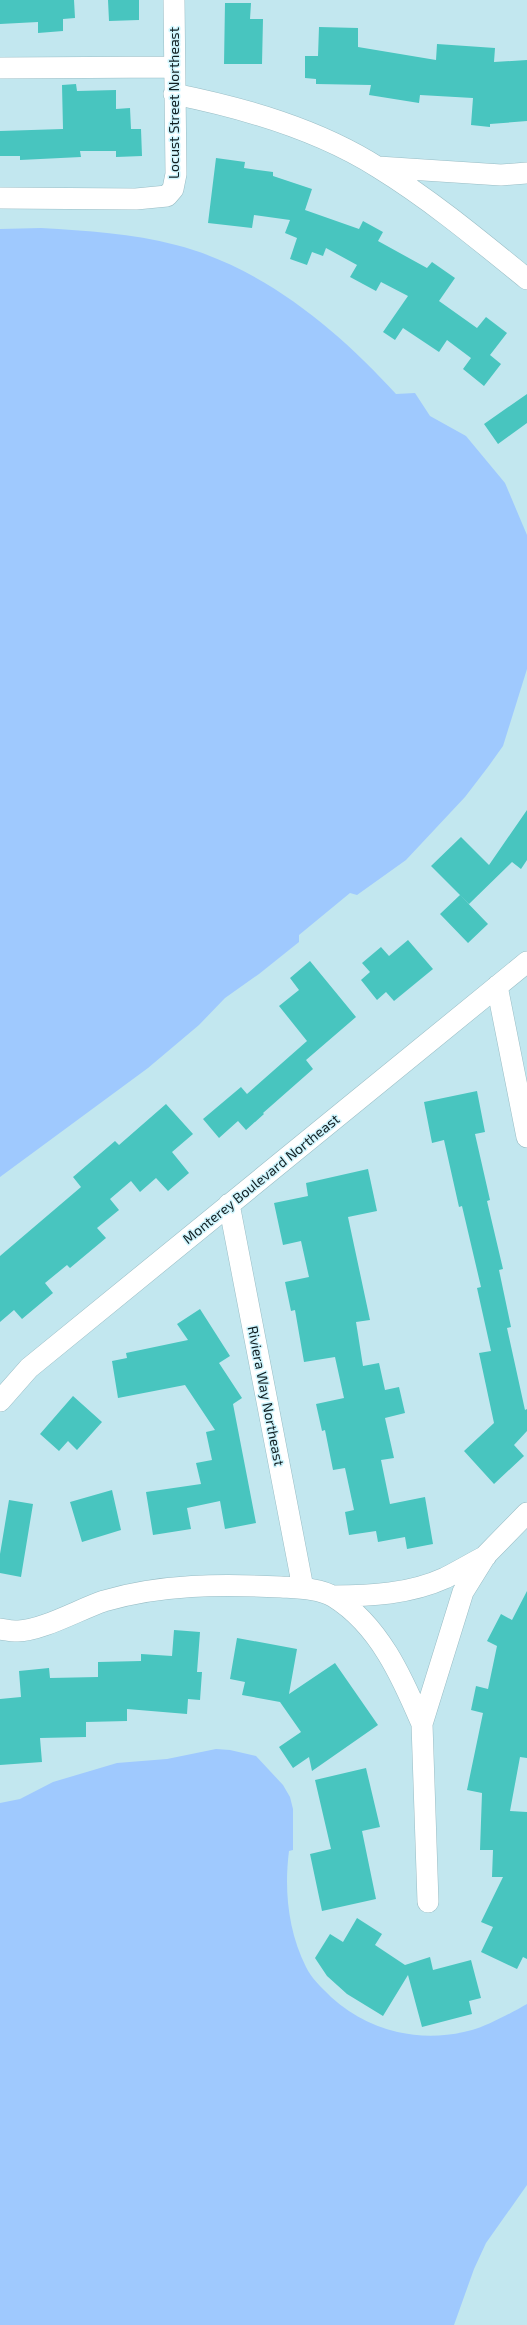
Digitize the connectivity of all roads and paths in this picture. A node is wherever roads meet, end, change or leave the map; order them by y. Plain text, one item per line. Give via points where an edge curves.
1 (174, 0) edge
2 (174, 67) junction
3 (0, 68) edge
4 (174, 94) junction
5 (378, 167) junction
6 (527, 173) edge
7 (0, 198) edge
8 (527, 279) edge
9 (527, 962) edge
10 (497, 986) junction
11 (527, 1137) edge
12 (229, 1204) junction
13 (0, 1401) edge
14 (527, 1513) edge
15 (486, 1555) junction
16 (303, 1588) junction
17 (333, 1596) junction
18 (0, 1629) edge
19 (422, 1724) junction
20 (428, 1902) dead end

1 - 2 street, Locust Street Northeast
2 - 3 street
2 - 4 street, Locust Street Northeast
4 - 5 street via 218,103 310,133
4 - 7 street, Locust Street Northeast via 176,174 173,189 167,196 136,199
5 - 6 street via 501,175
5 - 8 street via 437,208
9 - 10 street, Monterey Boulevard Northeast
10 - 11 street
10 - 12 street, Monterey Boulevard Northeast
12 - 13 street, Monterey Boulevard Northeast via 29,1368
12 - 16 street, Riviera Way Northeast
14 - 15 street
15 - 17 street via 444,1578 418,1587 388,1593
15 - 19 street via 463,1592
16 - 17 street
16 - 18 street via 186,1586 105,1601 44,1625 19,1631
17 - 19 street via 362,1619 378,1639 408,1691
19 - 20 street

